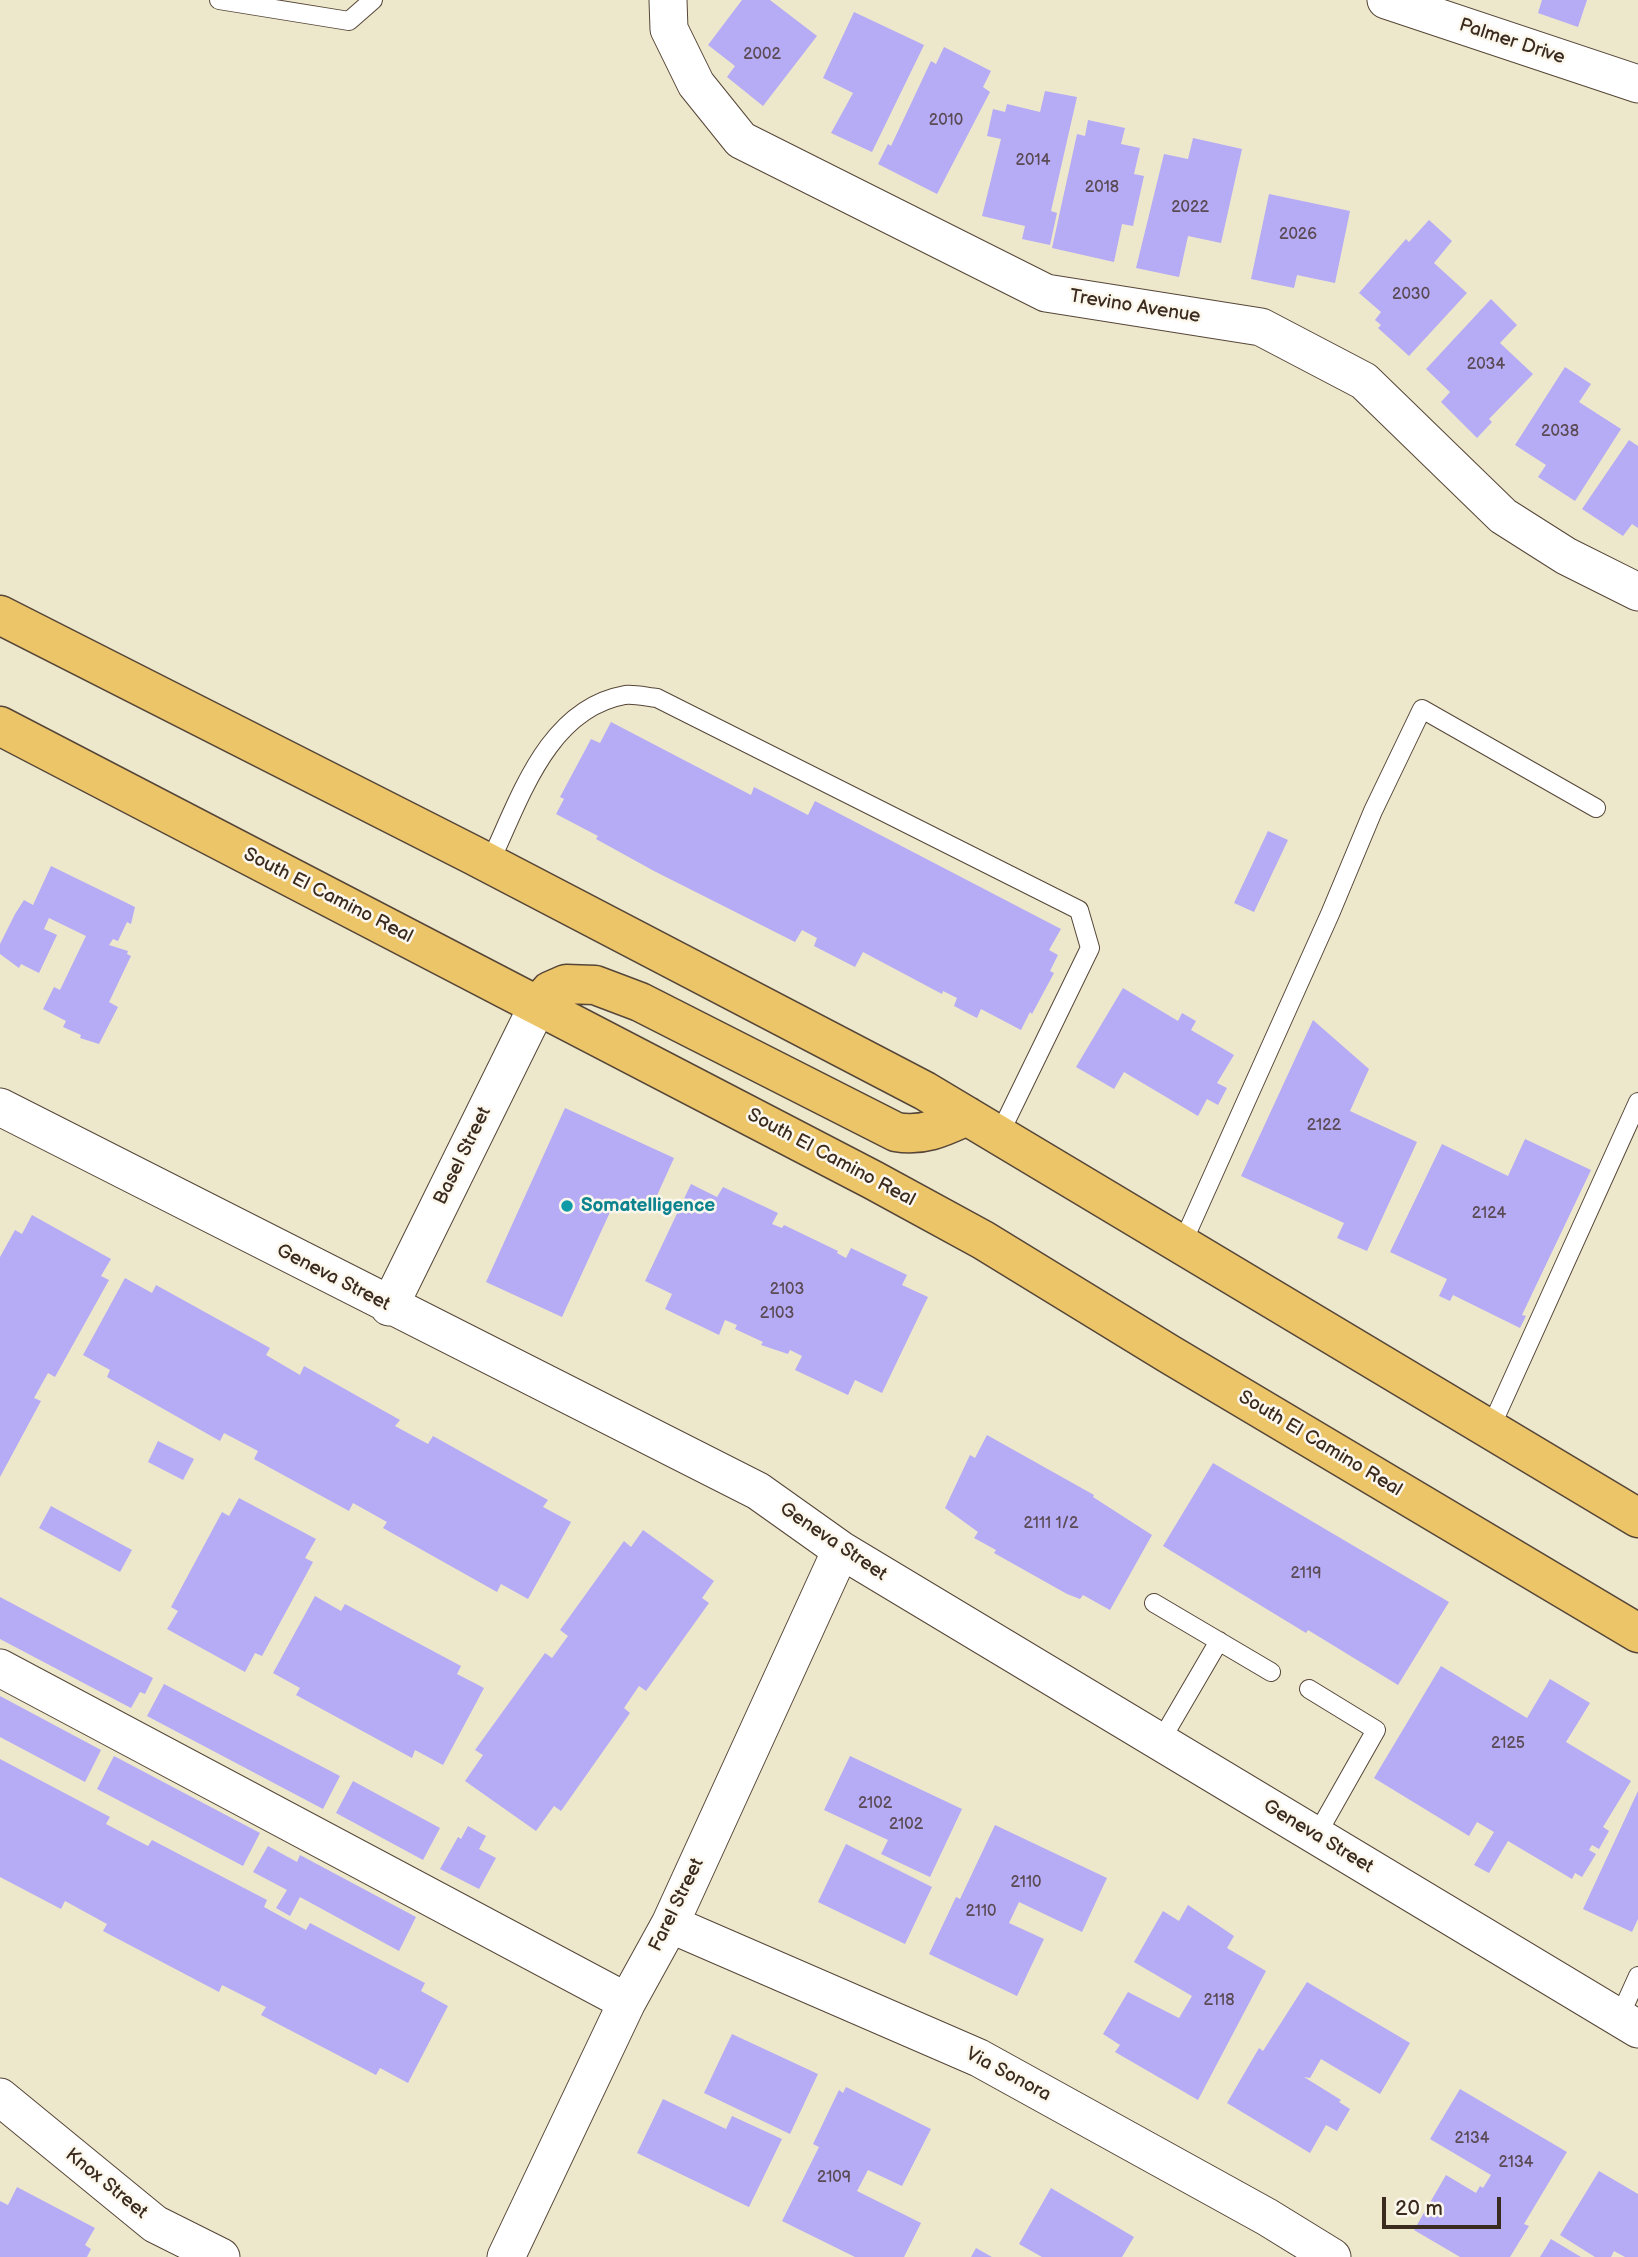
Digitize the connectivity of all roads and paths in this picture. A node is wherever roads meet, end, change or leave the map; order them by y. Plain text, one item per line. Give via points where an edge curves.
1 (219, 0) edge
2 (373, 0) edge
3 (668, 0) edge
4 (1386, 0) edge
5 (1638, 84) edge
6 (1638, 592) edge
7 (0, 615) edge
8 (0, 726) edge
9 (1596, 808) dead end
10 (489, 864) junction
11 (537, 1005) junction
12 (1638, 1102) edge
13 (0, 1107) edge
14 (983, 1125) junction
15 (1182, 1244) junction
16 (389, 1307) junction
17 (1490, 1429) junction
18 (1638, 1518) edge
19 (841, 1550) junction
20 (1154, 1603) dead end
21 (1638, 1633) edge
22 (1219, 1641) junction
23 (0, 1668) edge
24 (1271, 1672) dead end
25 (1309, 1689) dead end
26 (1160, 1742) junction
27 (1317, 1836) junction
28 (670, 1924) junction
29 (1638, 1976) edge
30 (627, 2002) junction
31 (1629, 2024) edge
32 (0, 2097) edge
33 (221, 2257) edge
34 (506, 2257) edge
35 (1332, 2257) edge

1 - 2 lane via 349,22
3 - 6 street, Trevino Avenue via 669,29 696,84 741,140 1046,293 1261,327 1364,381 1503,516 1566,556
4 - 5 street, Palmer Drive
7 - 10 main road
8 - 11 main road, South El Camino Real
9 - 15 lane via 1422,709
10 - 14 main road via 790,1018
10 - 14 lane via 542,753 565,727 596,706 626,695 657,698 1079,910 1090,948
11 - 14 main road via 550,990 566,984 595,985 640,1002 896,1132 912,1135
11 - 16 street, Basel Street
11 - 21 main road, South El Camino Real via 983,1240
12 - 17 lane
13 - 16 street, Geneva Street
14 - 15 main road
15 - 17 main road
16 - 19 street, Geneva Street via 758,1491
17 - 18 main road
19 - 26 street, Geneva Street
19 - 28 street, Farel Street
20 - 22 lane
22 - 24 lane
22 - 26 lane
23 - 30 street
25 - 27 lane via 1376,1730
26 - 27 street, Geneva Street
27 - 31 street, Geneva Street
28 - 30 street, Farel Street
28 - 35 street, Via Sonora via 979,2058
29 - 31 lane
30 - 34 street, Farel Street
32 - 33 street, Knox Street via 155,2224

